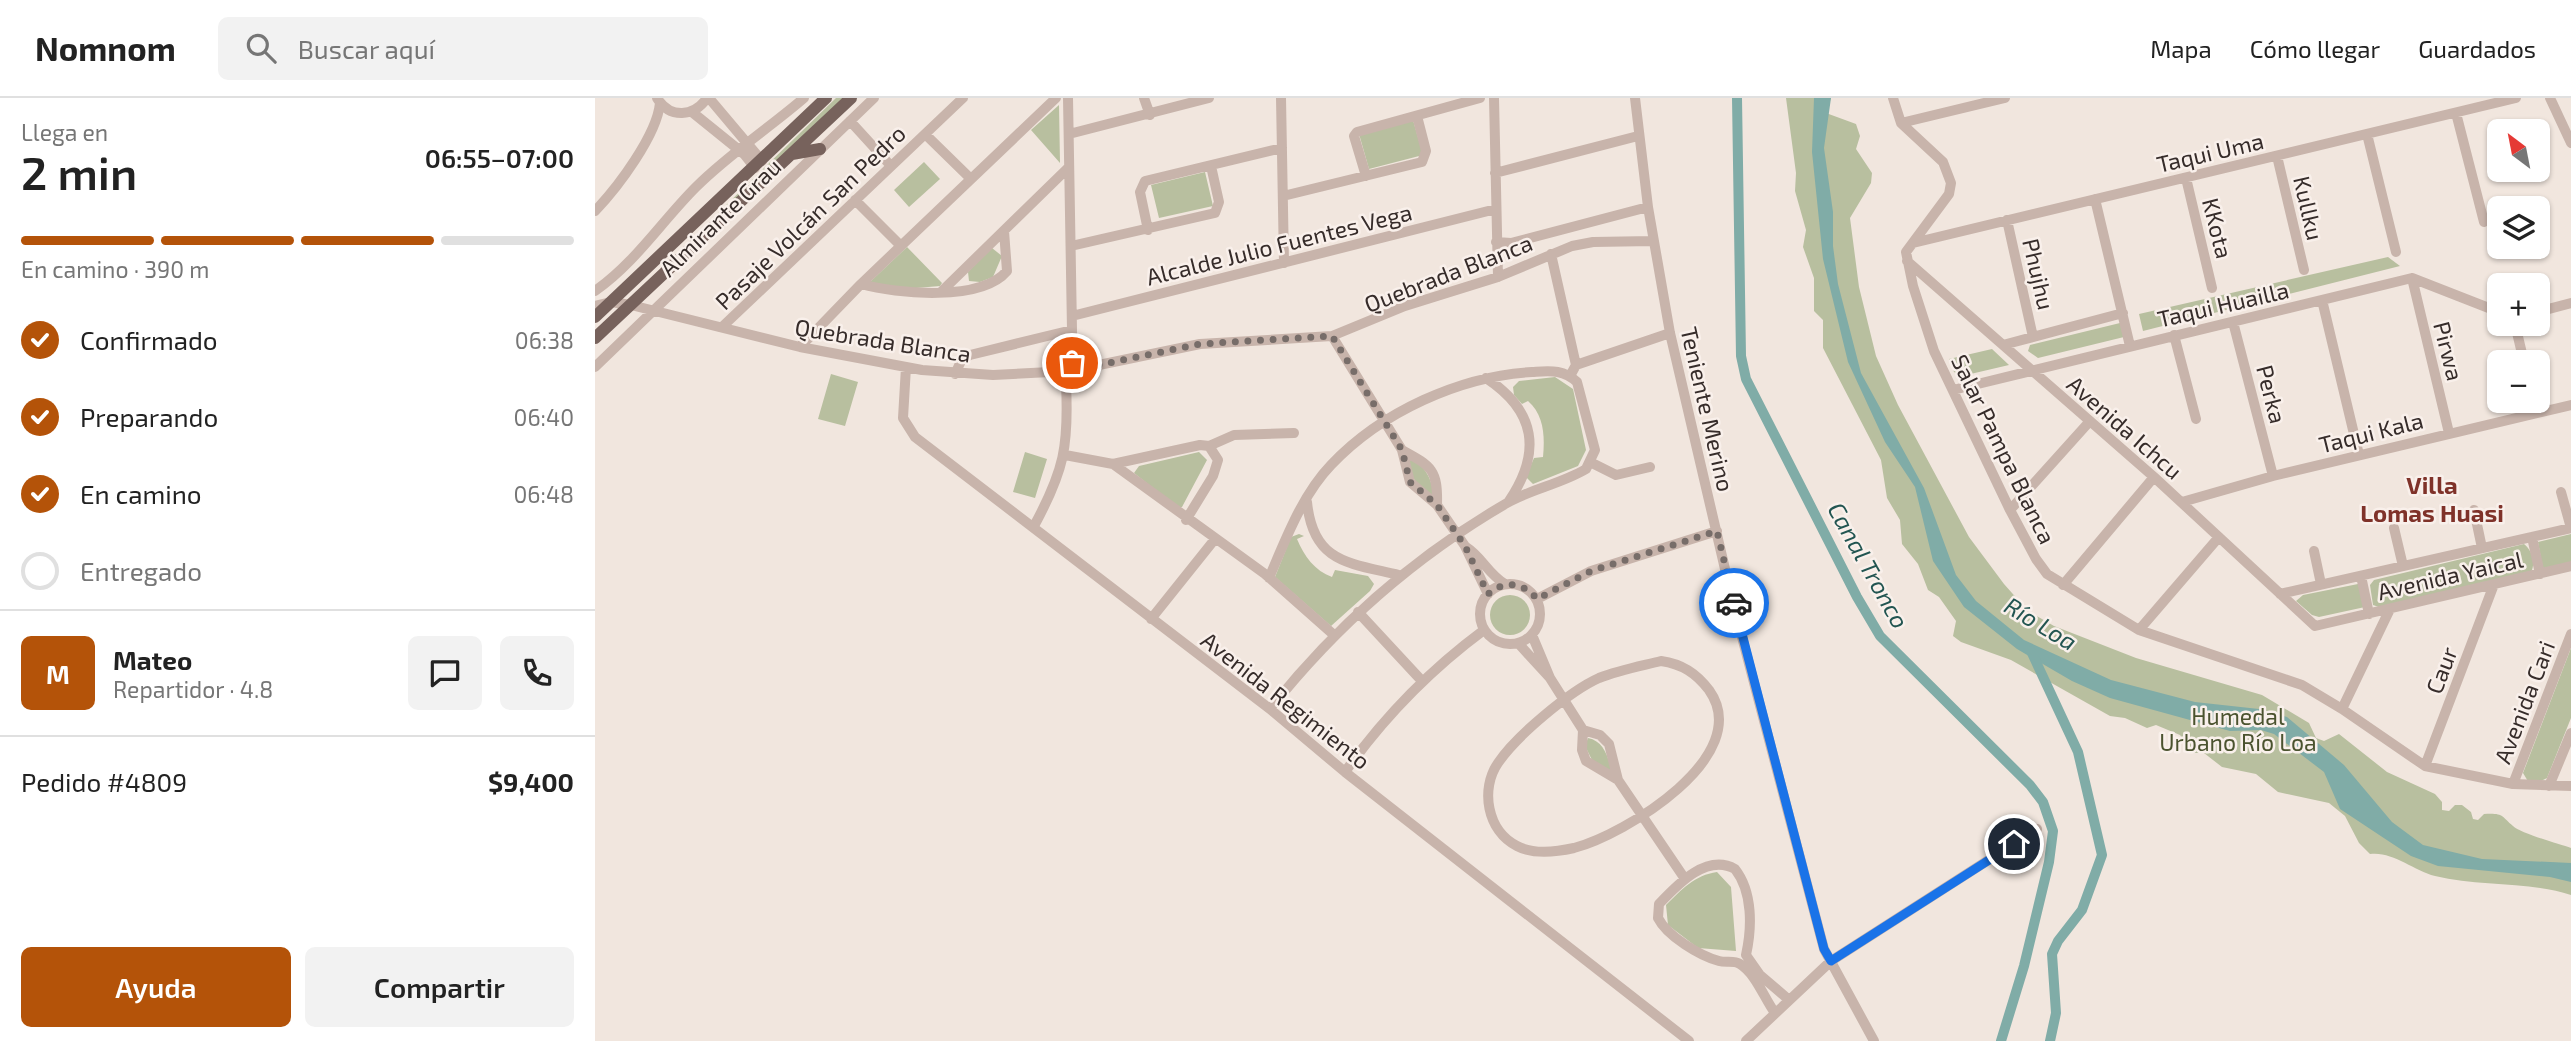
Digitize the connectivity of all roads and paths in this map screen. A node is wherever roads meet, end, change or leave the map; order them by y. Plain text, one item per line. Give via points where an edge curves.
1 (708, 98) edge
2 (804, 98) edge
3 (826, 98) edge
4 (851, 98) edge
5 (874, 98) edge
6 (963, 98) edge
7 (1056, 98) edge
8 (1068, 98) edge
9 (1144, 98) edge
10 (1282, 98) edge
11 (1480, 98) edge
12 (1494, 98) edge
13 (1635, 98) edge
14 (1892, 98) edge
15 (2004, 98) edge
16 (2516, 98) edge
17 (2550, 98) edge
18 (658, 100) edge
19 (1207, 100) edge
20 (673, 112) junction
21 (692, 112) junction
22 (2456, 113) junction
23 (1150, 115) junction
24 (1416, 116) junction
25 (850, 121) junction
26 (1901, 123) junction
27 (655, 125) junction
28 (925, 134) junction
29 (1069, 134) junction
30 (2367, 134) junction
31 (1638, 136) junction
32 (2571, 143) edge
33 (741, 147) junction
34 (1282, 148) junction
35 (820, 149) junction
36 (792, 154) junction
37 (2277, 156) junction
38 (758, 165) junction
39 (891, 166) junction
40 (1211, 166) junction
41 (1069, 167) junction
42 (1495, 173) junction
43 (1366, 176) junction
44 (2186, 178) junction
45 (971, 179) junction
46 (1283, 196) junction
47 (2095, 199) junction
48 (855, 200) junction
49 (1647, 207) junction
50 (1496, 209) junction
51 (595, 211) edge
52 (2007, 220) junction
53 (2484, 222) dead end
54 (1148, 230) junction
55 (1004, 231) junction
56 (1496, 242) junction
57 (1653, 242) junction
58 (1913, 243) junction
59 (901, 246) junction
60 (1071, 246) junction
61 (2396, 252) dead end
62 (1551, 254) junction
63 (1906, 260) junction
64 (1284, 263) junction
65 (2304, 270) dead end
66 (1498, 277) junction
67 (2411, 278) junction
68 (861, 284) junction
69 (2212, 288) dead end
70 (595, 291) edge
71 (942, 291) junction
72 (2322, 300) junction
73 (611, 302) junction
74 (2571, 303) edge
75 (631, 305) junction
76 (595, 306) edge
77 (2487, 307) edge
78 (2550, 309) edge
79 (655, 310) junction
80 (2123, 313) junction
81 (1072, 316) junction
82 (595, 317) edge
83 (2233, 322) junction
84 (722, 327) junction
85 (1072, 330) junction
86 (1670, 332) junction
87 (2174, 335) junction
88 (1332, 336) junction
89 (2033, 337) junction
90 (595, 338) edge
91 (2003, 345) junction
92 (2130, 346) junction
93 (800, 347) junction
94 (1576, 365) junction
95 (595, 367) edge
96 (906, 367) junction
97 (2031, 369) junction
98 (1070, 371) junction
99 (955, 374) junction
100 (1570, 376) junction
101 (1486, 378) junction
102 (1953, 390) junction
103 (2571, 405) edge
104 (2550, 410) edge
105 (2536, 413) edge
106 (2196, 419) dead end
107 (2089, 421) junction
108 (1384, 423) junction
109 (1294, 433) dead end
110 (2449, 433) junction
111 (1209, 446) junction
112 (1402, 450) junction
113 (1065, 455) junction
114 (2359, 455) junction
115 (1590, 462) junction
116 (1113, 464) junction
117 (1650, 467) dead end
118 (2273, 476) junction
119 (2154, 477) junction
120 (2561, 492) dead end
121 (1307, 498) junction
122 (1509, 502) junction
123 (2182, 502) junction
124 (1437, 505) junction
125 (2010, 510) junction
126 (2474, 510) dead end
127 (1186, 520) junction
128 (1034, 526) junction
129 (2394, 528) dead end
130 (2571, 528) edge
131 (1717, 531) junction
132 (1457, 536) junction
133 (2218, 537) junction
134 (2532, 537) junction
135 (1215, 539) junction
136 (1465, 546) junction
137 (2482, 548) junction
138 (2314, 551) dead end
139 (2403, 566) junction
140 (2571, 566) edge
141 (2540, 574) junction
142 (1399, 575) junction
143 (2361, 576) junction
144 (1269, 578) junction
145 (1505, 584) junction
146 (2321, 584) junction
147 (2063, 585) junction
148 (2493, 587) junction
149 (1488, 594) junction
150 (2280, 594) junction
151 (1537, 599) junction
152 (2390, 609) junction
153 (1358, 612) junction
154 (2369, 614) junction
155 (1151, 619) junction
156 (2315, 626) joint
157 (1484, 630) junction
158 (2139, 630) junction
159 (2571, 634) edge
160 (1334, 635) junction
161 (1532, 635) junction
162 (1517, 643) junction
163 (1550, 678) junction
164 (1422, 681) junction
165 (1565, 702) junction
166 (1270, 709) junction
167 (2342, 709) junction
168 (1583, 730) junction
169 (2571, 733) edge
170 (2425, 766) junction
171 (1345, 772) junction
172 (1618, 780) junction
173 (2513, 784) junction
174 (2549, 786) junction
175 (2571, 786) edge
176 (1642, 818) junction
177 (2037, 829) dead end
178 (1685, 879) junction
179 (1746, 955) junction
180 (1831, 961) junction
181 (1736, 962) junction
182 (1788, 999) junction
183 (1775, 1013) junction
184 (1689, 1041) edge
185 (1746, 1041) edge
186 (1874, 1041) edge

1 - 21 street
1 - 33 street
2 - 33 street
3 - 38 main road, Almirante Grau
4 - 36 main road, Almirante Grau
5 - 25 street, Almirante Grau
6 - 28 street, Pasaje Volcán San Pedro
7 - 45 street
8 - 29 street
9 - 23 street
10 - 34 street
11 - 24 street
12 - 42 street
13 - 31 street, Teniente Merino
14 - 26 street
15 - 26 street
16 - 22 street, Taqui Uma
17 - 32 street
18 - 20 street
18 - 27 street
19 - 23 street
20 - 21 street
20 - 27 street
21 - 33 street
22 - 30 street, Taqui Uma
22 - 53 street
23 - 29 street
24 - 43 street via 1426,157 1422,162
24 - 43 street via 1357,132
25 - 35 street, Almirante Grau
25 - 39 street
26 - 58 street via 1940,157 1950,177 1949,194
27 - 51 street
28 - 39 street, Pasaje Volcán San Pedro
28 - 45 street, Pasaje Volcán San Pedro
29 - 41 street
30 - 37 street, Taqui Uma
30 - 61 street
31 - 42 street
31 - 49 street, Teniente Merino
33 - 38 street
33 - 70 street via 693,190 632,262
34 - 40 street
34 - 46 street
35 - 36 main road
35 - 79 street, Almirante Grau
36 - 75 main road, Almirante Grau
37 - 44 street, Taqui Uma
37 - 65 street, Kullku
38 - 73 main road, Almirante Grau
39 - 48 street, Pasaje Volcán San Pedro
40 - 54 street via 1219,202 1215,213
40 - 54 street via 1145,181 1140,192
41 - 55 street
41 - 60 street
42 - 50 street
43 - 46 street
44 - 47 street, Taqui Uma
44 - 69 street, KKota
45 - 59 street
46 - 64 street
47 - 52 street, Taqui Uma
47 - 80 street
48 - 59 street
48 - 84 street, Pasaje Volcán San Pedro
49 - 56 street via 1511,243
49 - 57 street, Teniente Merino
50 - 56 street
50 - 64 street, Alcalde Julio Fuentes Vega
52 - 58 street, Taqui Uma
52 - 89 street, Phujhu
54 - 60 street
55 - 71 street
55 - 71 street via 1007,271 999,281
56 - 66 street
57 - 62 street, Quebrada Blanca via 1593,242
57 - 86 street, Teniente Merino
58 - 63 street
59 - 68 street
60 - 81 street
62 - 66 street, Quebrada Blanca
62 - 94 street
63 - 91 street, Avenida Ichcu
63 - 102 street, Salar Pampa Blanca via 1934,351
64 - 81 street, Alcalde Julio Fuentes Vega
66 - 88 street, Quebrada Blanca via 1405,306
67 - 72 street, Taqui Huailla
67 - 77 street
67 - 110 street, Pirwa
68 - 71 street via 893,293
68 - 93 street
72 - 83 street, Taqui Huailla
72 - 114 street
73 - 75 street, Quebrada Blanca
73 - 76 street, Quebrada Blanca
73 - 82 main road, Almirante Grau
74 - 78 street
75 - 79 street, Quebrada Blanca
75 - 90 main road, Almirante Grau
79 - 84 street, Quebrada Blanca
79 - 95 street, Almirante Grau
80 - 89 street, Taqui Huailla
80 - 92 street
81 - 85 street
83 - 87 street, Taqui Huailla
83 - 118 street, Perka
84 - 93 street, Quebrada Blanca
85 - 98 street
85 - 99 street via 970,355 962,359
86 - 94 street
86 - 131 street, Teniente Merino
87 - 92 street, Taqui Huailla
87 - 106 street
88 - 98 street, Quebrada Blanca via 1200,344
88 - 108 street
89 - 91 street, Taqui Huailla
91 - 97 street, Avenida Ichcu
92 - 97 street, Taqui Huailla
93 - 96 street, Quebrada Blanca
94 - 100 street
96 - 99 street, Quebrada Blanca
96 - 128 street, Avenida Regimiento via 903,418 908,429
97 - 102 street, Taqui Huailla
97 - 107 street, Avenida Ichcu
98 - 99 street, Quebrada Blanca
98 - 113 street
100 - 101 street via 1555,370
100 - 115 street via 1581,391 1595,450
101 - 108 street via 1454,388
101 - 122 street via 1504,390 1526,421 1530,438 1529,464
102 - 125 street, Salar Pampa Blanca
103 - 104 street, Taqui Kala
105 - 110 street, Taqui Kala
107 - 119 street, Avenida Ichcu
107 - 125 street
108 - 112 street
108 - 121 street via 1330,466
109 - 111 street via 1234,435
110 - 114 street, Taqui Kala
111 - 116 street via 1200,444
111 - 127 street via 1218,460
112 - 124 street via 1410,482
112 - 124 street via 1435,474
113 - 116 street
113 - 128 street via 1055,488
114 - 118 street, Taqui Kala
115 - 117 street via 1616,475
115 - 122 street via 1577,474
116 - 127 street
118 - 123 street, Taqui Kala
119 - 123 street, Avenida Ichcu
119 - 147 street
120 - 130 street
121 - 142 street via 1312,531 1330,555 1358,567
121 - 144 street
122 - 132 street
123 - 133 street, Avenida Ichcu
124 - 132 street
125 - 147 street, Salar Pampa Blanca via 2036,559
126 - 137 street
127 - 135 street
128 - 155 street, Avenida Regimiento
129 - 139 street
130 - 134 street
131 - 151 street via 1591,571
131 - 180 street, Teniente Merino via 1824,949
132 - 136 street
132 - 142 street
133 - 150 street, Avenida Ichcu
133 - 158 street
134 - 137 street
134 - 141 street, Avenida Yaical
135 - 144 street
135 - 155 street
136 - 145 street
136 - 149 street
137 - 139 street
138 - 146 street
139 - 143 street
140 - 141 street, Avenida Yaical
141 - 148 street, Avenida Yaical
142 - 153 street
143 - 146 street
143 - 154 street, Avenida Yaical
144 - 160 street
145 - 149 street
145 - 151 street via 1523,587
146 - 150 street
147 - 158 street, Salar Pampa Blanca
148 - 152 street, Avenida Yaical
148 - 170 street, Caur
149 - 157 street via 1480,611
150 - 156 street, Avenida Ichcu
151 - 161 street via 1541,618
152 - 154 street, Avenida Yaical
152 - 167 street
153 - 160 street
153 - 164 street
154 - 156 street, Avenida Yaical
155 - 166 street, Avenida Regimiento
157 - 162 street via 1499,642
157 - 164 street
158 - 167 street, Salar Pampa Blanca via 2302,685
159 - 173 street, Avenida Cari
160 - 166 street
161 - 162 street
161 - 163 street
162 - 163 street
163 - 165 street
164 - 171 street via 1373,732
165 - 168 street
165 - 176 street via 1526,732 1494,770 1488,791 1494,824 1517,847 1554,852 1601,839
165 - 176 street via 1598,679 1661,662 1692,671 1712,694 1717,713 1714,742 1690,777
166 - 171 street, Avenida Regimiento
167 - 170 street, Salar Pampa Blanca
168 - 172 street via 1600,735 1609,744
168 - 172 street via 1586,761
169 - 174 street
170 - 173 street, Salar Pampa Blanca
171 - 184 street, Avenida Regimiento
172 - 176 street
173 - 174 street, Salar Pampa Blanca
174 - 175 street, Salar Pampa Blanca
176 - 178 street
177 - 180 street
178 - 179 street via 1715,864 1738,872 1749,911
178 - 181 street via 1659,904 1661,923 1698,951
179 - 181 street
179 - 182 street via 1760,975
180 - 182 street
180 - 186 street, Teniente Merino
181 - 183 street via 1750,974
182 - 183 street
183 - 185 street

